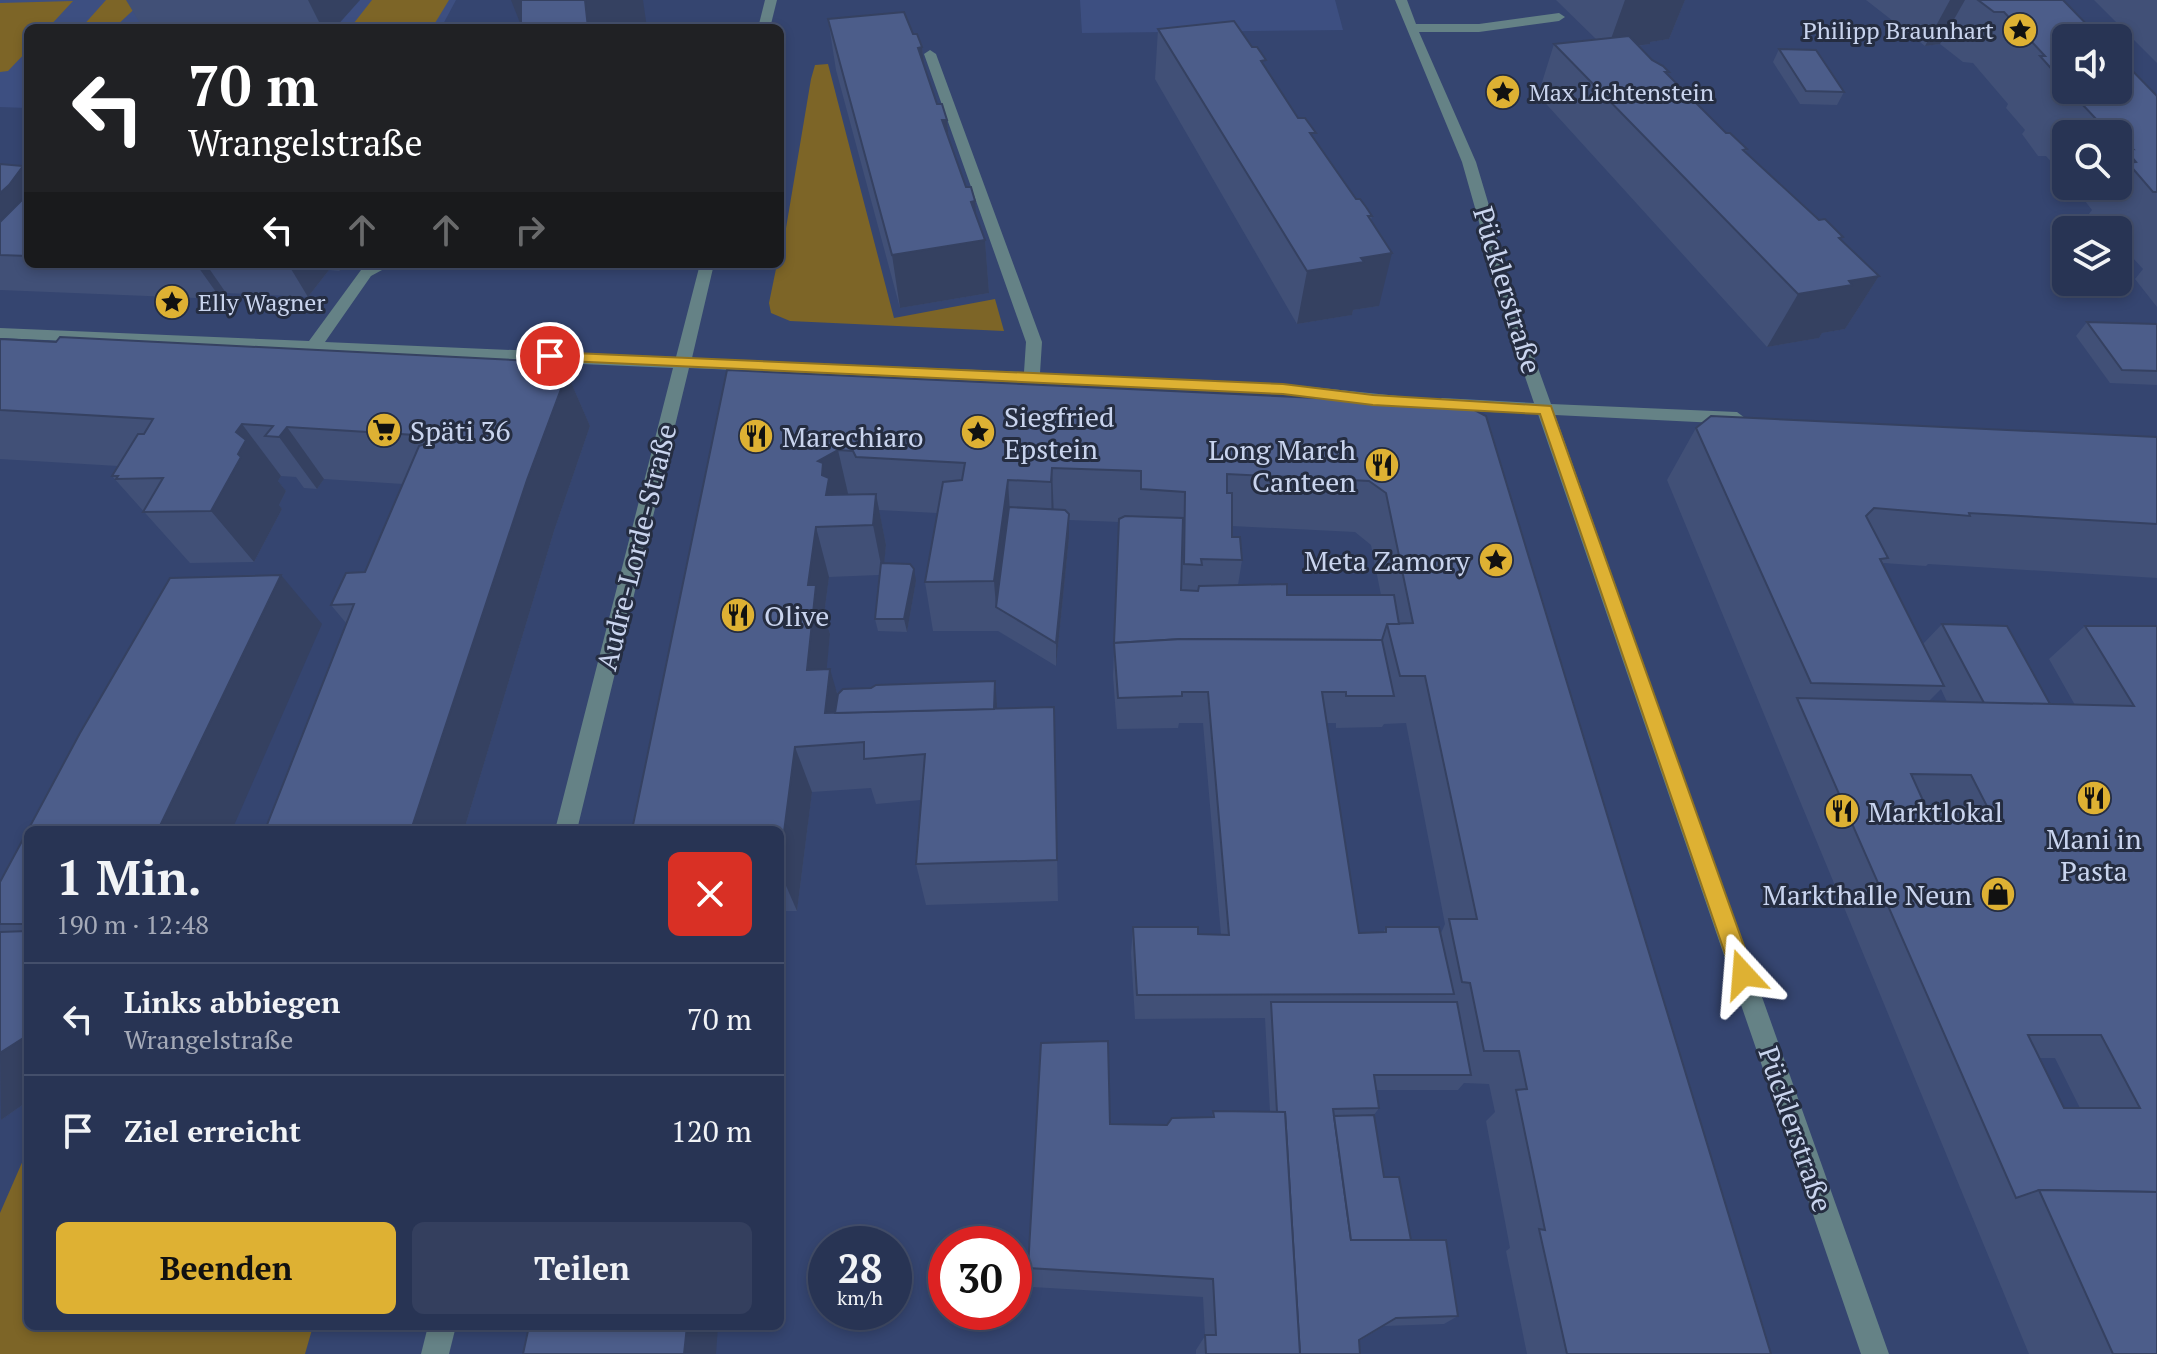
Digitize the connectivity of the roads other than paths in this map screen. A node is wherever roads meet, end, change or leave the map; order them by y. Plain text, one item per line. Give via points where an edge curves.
1 (771, 0) edge
2 (1401, 0) edge
3 (1559, 17) dead end
4 (765, 24) edge
5 (1411, 28) junction
6 (930, 54) dead end
7 (377, 268) edge
8 (706, 268) edge
9 (0, 333) edge
10 (314, 346) junction
11 (683, 361) junction
12 (1032, 377) junction
13 (1546, 410) junction
14 (1748, 419) edge
15 (567, 826) edge
16 (441, 1330) edge
17 (435, 1354) edge
18 (1875, 1354) edge

1 - 4 street
2 - 5 street, Pücklerstraße
3 - 5 street via 1479,28
5 - 13 street, Pücklerstraße via 1438,84 1491,230 1493,262
6 - 12 street via 1034,342
7 - 10 street via 366,273
8 - 11 street, Audre-Lorde-Straße
9 - 10 street
10 - 11 street
11 - 12 street
11 - 15 street, Audre-Lorde-Straße
12 - 13 street via 1283,389
13 - 14 street
13 - 18 street, Pücklerstraße
16 - 17 street

